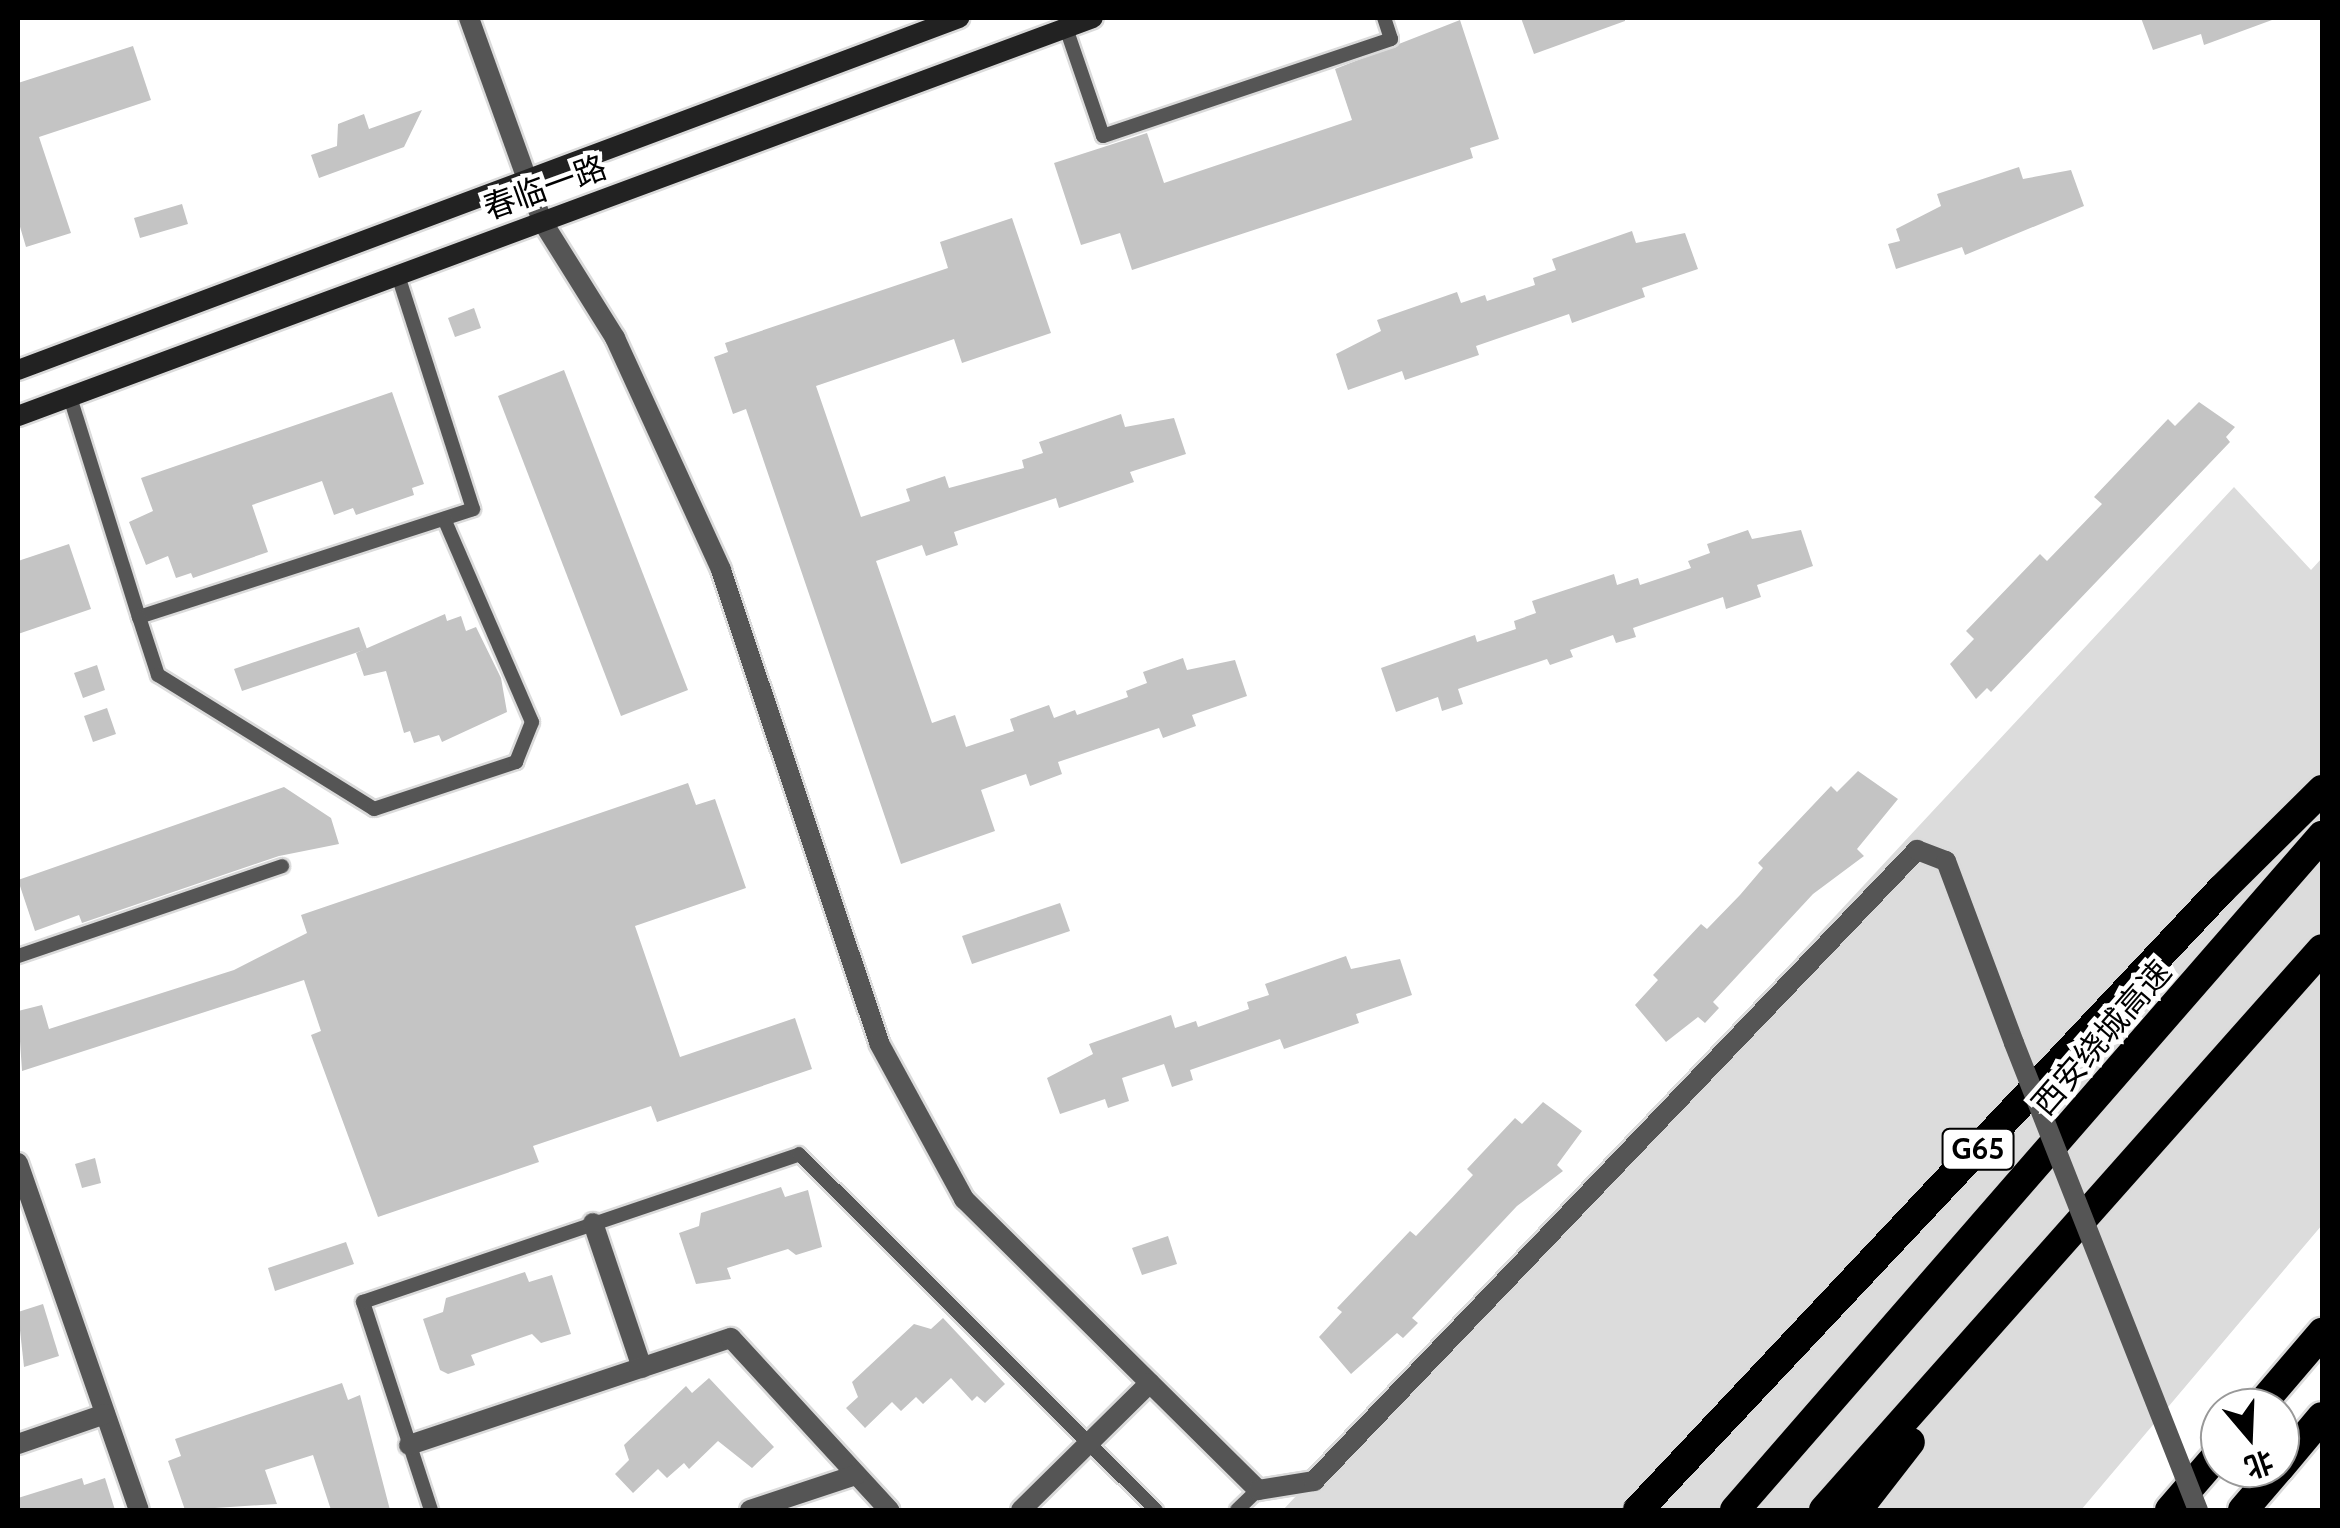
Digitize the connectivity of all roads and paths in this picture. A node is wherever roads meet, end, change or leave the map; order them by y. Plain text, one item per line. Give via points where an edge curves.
1 (468, 18) edge
2 (959, 18) edge
3 (1094, 18) edge
4 (1384, 18) edge
5 (1066, 28) junction
6 (528, 181) junction
7 (542, 221) junction
8 (398, 275) junction
9 (18, 370) edge
10 (70, 397) junction
11 (18, 416) edge
12 (444, 519) junction
13 (140, 617) junction
14 (2322, 790) edge
15 (2322, 836) edge
16 (282, 866) dead end
17 (2322, 950) edge
18 (18, 956) edge
19 (18, 1163) edge
20 (592, 1224) junction
21 (2062, 1246) junction
22 (2322, 1333) edge
23 (642, 1368) junction
24 (1150, 1383) junction
25 (2275, 1388) edge
26 (105, 1414) junction
27 (2322, 1417) edge
28 (2322, 1440) edge
29 (1090, 1442) junction
30 (2300, 1443) edge
31 (18, 1444) edge
32 (410, 1445) junction
33 (2300, 1454) edge
34 (856, 1475) junction
35 (2200, 1475) edge
36 (2263, 1488) edge
37 (1258, 1490) junction
38 (139, 1510) edge
39 (431, 1510) edge
40 (750, 1510) edge
41 (889, 1510) edge
42 (1021, 1510) edge
43 (1156, 1510) edge
44 (1237, 1510) edge
45 (1638, 1510) edge
46 (1735, 1510) edge
47 (1824, 1510) edge
48 (1857, 1510) edge
49 (2170, 1510) edge
50 (2198, 1510) edge
51 (2244, 1510) edge

1 - 6 street
2 - 6 main road, 春临一路
3 - 5 main road, 春临一路
4 - 5 lane via 1391,39 1103,136
5 - 7 main road, 春临一路
6 - 7 street
6 - 9 main road, 春临一路
7 - 8 main road, 春临一路
7 - 24 street via 615,338 721,570 879,1043 964,1199
8 - 10 main road, 春临一路
8 - 12 lane via 473,509
10 - 11 main road, 春临一路
10 - 13 lane
12 - 13 lane
12 - 13 lane via 532,722 516,762 374,809 158,675
14 - 45 highway, G65
15 - 46 highway, 西安绕城高速
16 - 18 lane
17 - 21 highway
19 - 26 street
20 - 23 street
20 - 29 lane via 799,1154
20 - 32 lane via 363,1302
21 - 47 highway
21 - 48 highway
22 - 25 highway
23 - 32 street
23 - 34 street via 732,1338
24 - 29 street
24 - 37 street
26 - 31 street
26 - 38 street
27 - 30 highway
28 - 33 main road
29 - 42 street
29 - 43 lane
32 - 39 lane
34 - 40 street
34 - 41 street
35 - 49 highway
36 - 51 highway
37 - 44 lane
37 - 50 street, bridge via 1314,1481 1917,850 1946,862

